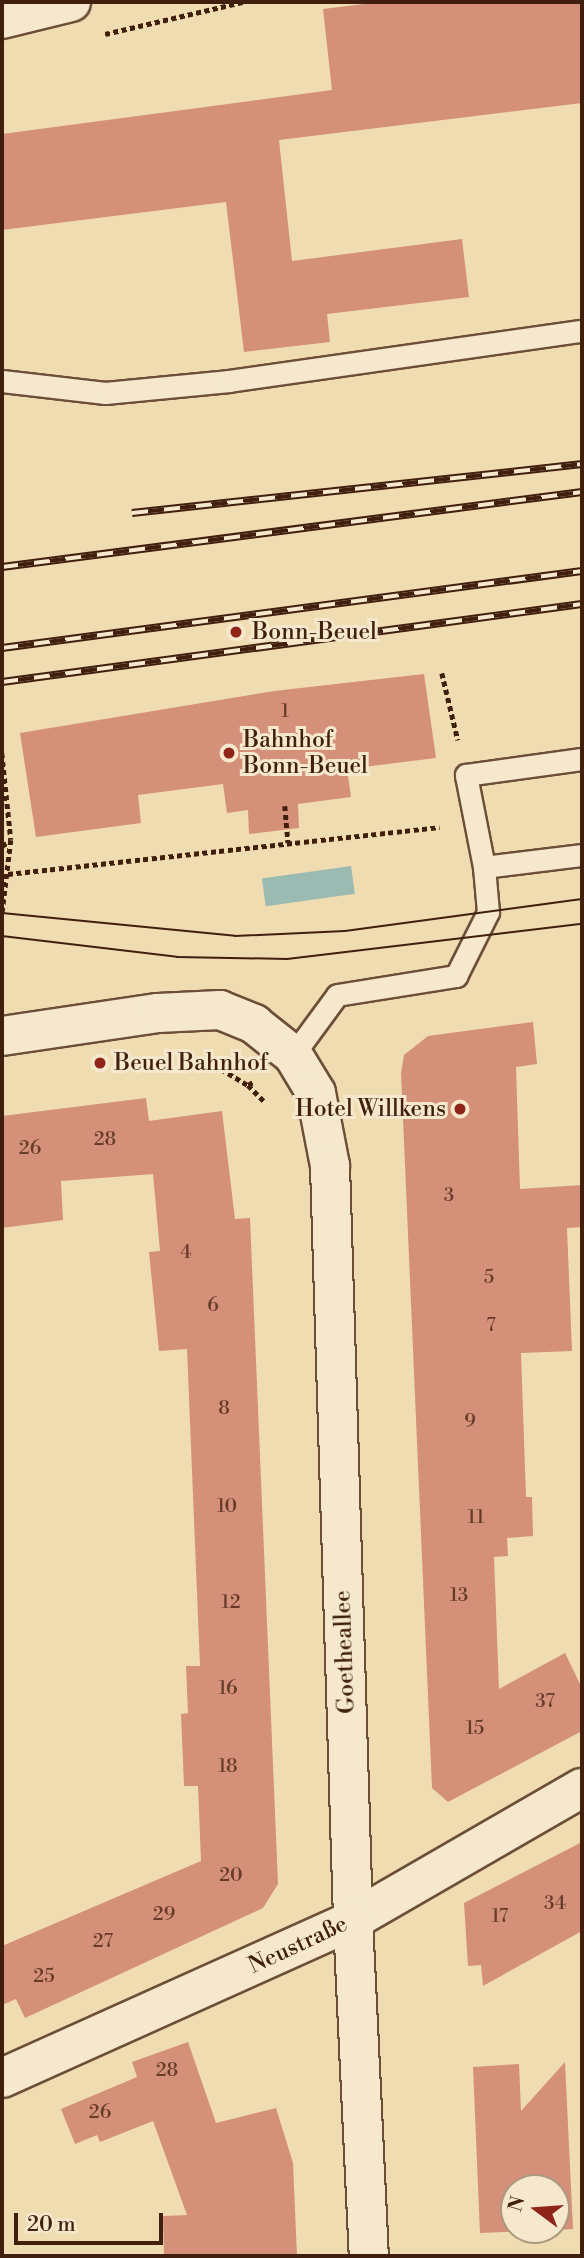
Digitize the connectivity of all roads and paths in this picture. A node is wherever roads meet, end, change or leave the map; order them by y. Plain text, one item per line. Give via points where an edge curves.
1 (71, 2) edge
2 (243, 2) edge
3 (2, 19) edge
4 (96, 36) dead end
5 (582, 331) edge
6 (2, 381) edge
7 (442, 673) dead end
8 (2, 753) edge
9 (582, 759) edge
10 (466, 775) junction
11 (285, 806) dead end
12 (475, 823) junction
13 (11, 840) junction
14 (288, 843) junction
15 (2, 846) edge
16 (582, 855) edge
17 (484, 867) junction
18 (8, 874) junction
19 (2, 915) edge
20 (2, 1036) edge
21 (293, 1055) junction
22 (126, 1067) dead end
23 (582, 1788) edge
24 (353, 1920) junction
25 (2, 2078) edge
26 (369, 2256) edge

1 - 3 street
2 - 4 path
5 - 6 lane via 229,381 106,393
7 - 10 path
8 - 13 path
9 - 10 lane
10 - 12 lane
11 - 14 path
12 - 14 path
12 - 17 lane
13 - 15 path
13 - 18 path
14 - 18 path
16 - 17 lane
17 - 21 lane via 488,912 456,976 337,995
18 - 19 path
20 - 21 street via 158,1013 220,1010 254,1024
21 - 22 path via 248,1085 221,1069 181,1060
21 - 24 street, Goetheallee via 316,1093 330,1166
23 - 24 street, Neustraße
24 - 25 street, Neustraße
24 - 26 street, Goetheallee

